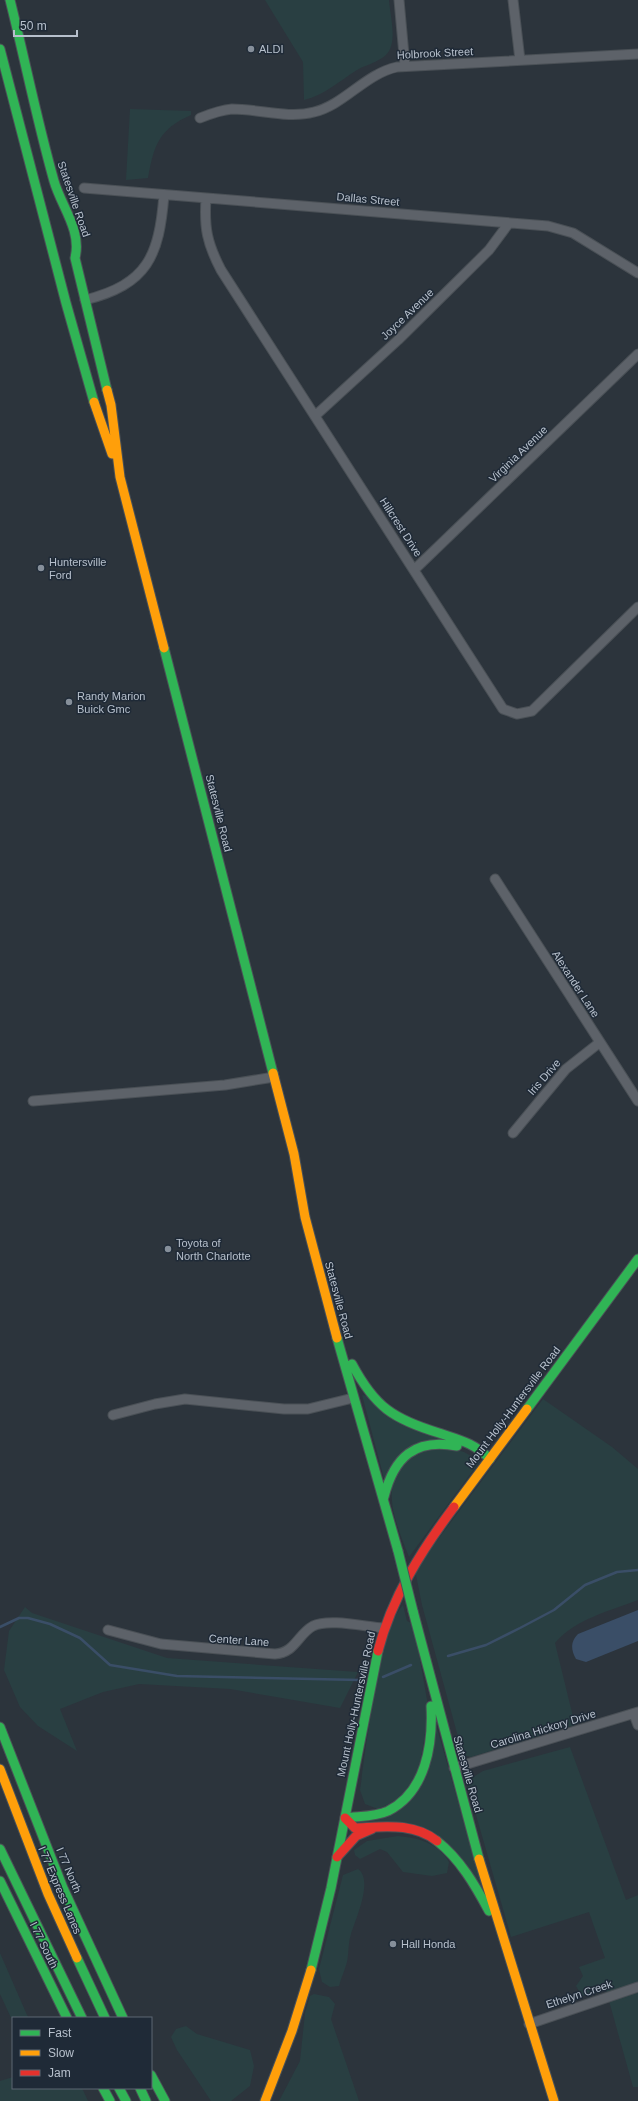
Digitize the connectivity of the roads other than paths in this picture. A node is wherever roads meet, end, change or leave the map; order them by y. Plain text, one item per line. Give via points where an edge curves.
1 (399, 0) edge
2 (513, 0) edge
3 (11, 2) edge
4 (0, 49) edge
5 (638, 54) edge
6 (520, 60) junction
7 (405, 66) junction
8 (200, 118) dead end
9 (84, 188) dead end
10 (164, 195) junction
11 (206, 198) junction
12 (509, 223) junction
13 (45, 228) junction
14 (69, 260) junction
15 (638, 273) edge
16 (85, 300) junction
17 (638, 354) edge
18 (316, 415) junction
19 (120, 477) junction
20 (414, 570) junction
21 (638, 607) edge
22 (495, 879) dead end
23 (599, 1043) junction
24 (274, 1077) junction
25 (33, 1101) dead end
26 (638, 1101) edge
27 (514, 1133) dead end
28 (294, 1154) junction
29 (638, 1259) edge
30 (352, 1364) junction
31 (353, 1398) junction
32 (113, 1415) dead end
33 (371, 1450) junction
34 (490, 1459) junction
35 (384, 1499) junction
36 (384, 1628) junction
37 (108, 1630) dead end
38 (427, 1668) junction
39 (636, 1713) edge
40 (638, 1725) edge
41 (0, 1727) edge
42 (454, 1768) junction
43 (0, 1769) edge
44 (345, 1818) junction
45 (374, 1828) junction
46 (0, 1849) edge
47 (337, 1857) junction
48 (0, 1881) edge
49 (504, 1941) junction
50 (638, 1987) edge
51 (67, 2017) edge
52 (82, 2017) edge
53 (105, 2017) edge
54 (123, 2017) edge
55 (529, 2024) junction
56 (152, 2077) edge
57 (104, 2089) edge
58 (120, 2089) edge
59 (140, 2089) edge
60 (110, 2101) edge
61 (126, 2101) edge
62 (146, 2101) edge
63 (164, 2101) edge
64 (265, 2101) edge
65 (554, 2101) edge

1 - 7 street
2 - 6 street
3 - 14 main road, Statesville Road via 54,182 75,231 78,250
4 - 13 main road, Statesville Road via 18,110
5 - 6 street, Holbrook Street
6 - 7 street, Holbrook Street
7 - 8 street, Holbrook Street via 378,73 314,113 222,110
9 - 10 street, Dallas Street
10 - 11 street, Dallas Street
10 - 16 street via 158,239 153,255 143,270 129,283 112,292
11 - 12 street, Dallas Street
11 - 18 street, Hillcrest Drive via 205,228 210,249 221,270
12 - 15 street, Dallas Street via 548,226 573,233
12 - 18 street, Joyce Avenue via 484,255 398,340
13 - 14 main road via 53,228 59,253
13 - 19 main road, Statesville Road via 89,386
14 - 16 main road, Statesville Road
16 - 19 main road, Statesville Road via 111,405
17 - 20 street, Virginia Avenue
18 - 20 street, Hillcrest Drive
19 - 24 main road, Statesville Road
20 - 21 street, Hillcrest Drive via 498,703 503,709 517,714 525,714 538,706
22 - 23 street, Alexander Lane
23 - 26 street, Alexander Lane
23 - 27 street, Iris Drive via 566,1068
24 - 25 street via 225,1085
24 - 28 main road, Statesville Road
28 - 30 main road, Statesville Road via 305,1181
28 - 31 main road, Statesville Road via 297,1183
29 - 34 main road, Mount Holly-Huntersville Road
30 - 33 main road, Statesville Road
30 - 34 main road via 370,1394 388,1411 409,1423 478,1447
31 - 32 street via 308,1409 185,1399
31 - 33 main road, Statesville Road
33 - 35 main road, Statesville Road
34 - 35 main road via 451,1444 424,1445 405,1455 395,1466 388,1480
34 - 36 main road, Mount Holly-Huntersville Road via 413,1566 397,1594
35 - 38 main road, Statesville Road, bridge
36 - 37 street, Center Lane via 320,1624 309,1629 289,1650 275,1654 161,1644
36 - 44 main road, Mount Holly-Huntersville Road via 373,1670
38 - 42 main road, Statesville Road
38 - 44 main road via 432,1712 431,1738 426,1762 416,1785 402,1802 387,1811
39 - 40 street
39 - 42 street, Carolina Hickory Drive
41 - 54 main road, I 77 North via 60,1881
42 - 49 main road, Statesville Road
43 - 53 main road, I 77 Express Lanes via 48,1894
44 - 45 main road via 355,1828
44 - 47 main road, Mount Holly-Huntersville Road
45 - 47 main road via 356,1836
45 - 49 main road via 414,1829 439,1842 465,1870
46 - 52 main road
47 - 64 main road, Mount Holly-Huntersville Road via 304,1992 290,2038
48 - 51 main road, I 77 South
49 - 55 main road, Statesville Road
50 - 55 street, Ethelyn Creek
55 - 65 main road, Statesville Road
56 - 63 main road
57 - 60 main road
58 - 61 main road
59 - 62 main road

